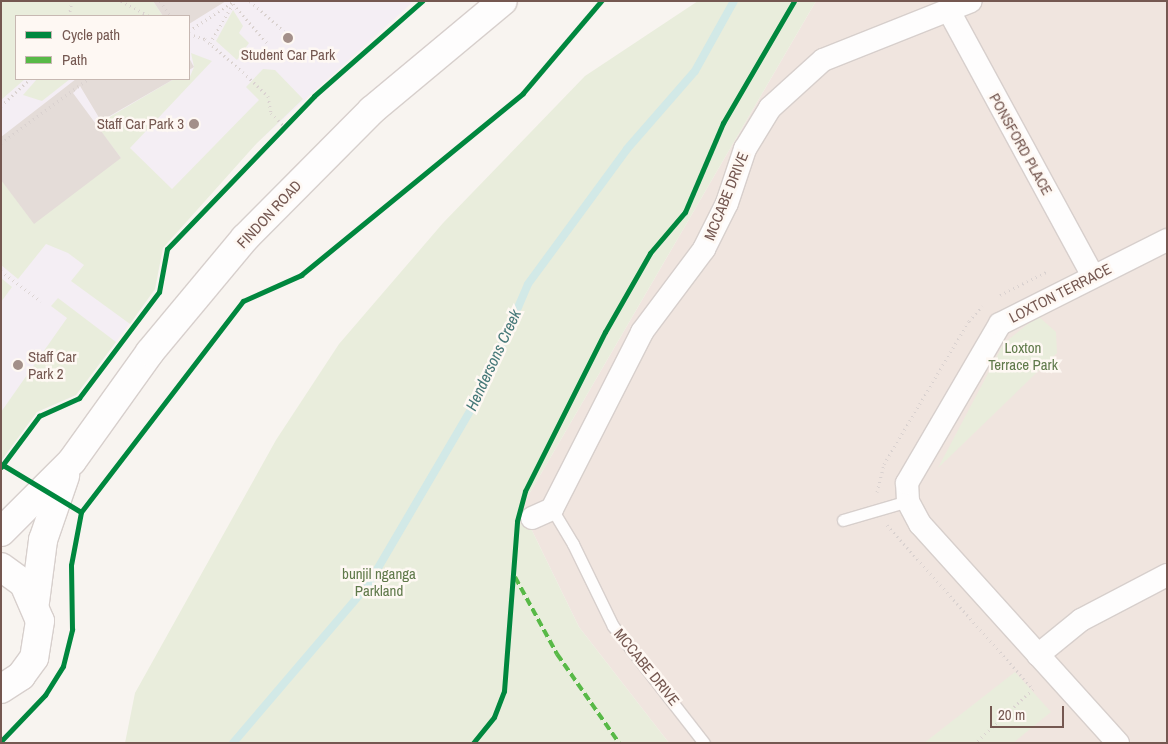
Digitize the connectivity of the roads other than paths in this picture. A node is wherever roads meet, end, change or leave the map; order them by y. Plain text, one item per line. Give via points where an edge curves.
1 (503, 1) edge
2 (971, 1) edge
3 (949, 11) junction
4 (1167, 240) edge
5 (1088, 267) junction
6 (72, 461) junction
7 (908, 501) junction
8 (542, 514) joint
9 (843, 520) dead end
10 (1, 532) edge
11 (1, 567) edge
12 (1167, 575) edge
13 (35, 602) junction
14 (1038, 655) junction
15 (1, 690) edge
16 (704, 743) edge
17 (1118, 743) edge

1 - 6 main road, FINDON ROAD via 372,110 245,238 150,352
2 - 3 street, MCCABE DRIVE
3 - 5 street, PONSFORD PLACE
3 - 8 street, MCCABE DRIVE via 823,60 770,108 745,150 713,232 642,332
4 - 5 street, LOXTON TERRACE
5 - 7 street, LOXTON TERRACE via 1011,315 991,334 911,470
6 - 10 main road, FINDON ROAD
6 - 13 main road, FINDON ROAD via 42,540
7 - 9 lane
7 - 14 street via 920,524
8 - 16 lane, MCCABE DRIVE via 574,544 613,626
11 - 13 main road via 24,584
12 - 14 street via 1081,620
13 - 15 main road via 40,621 34,658 22,676
14 - 17 street

